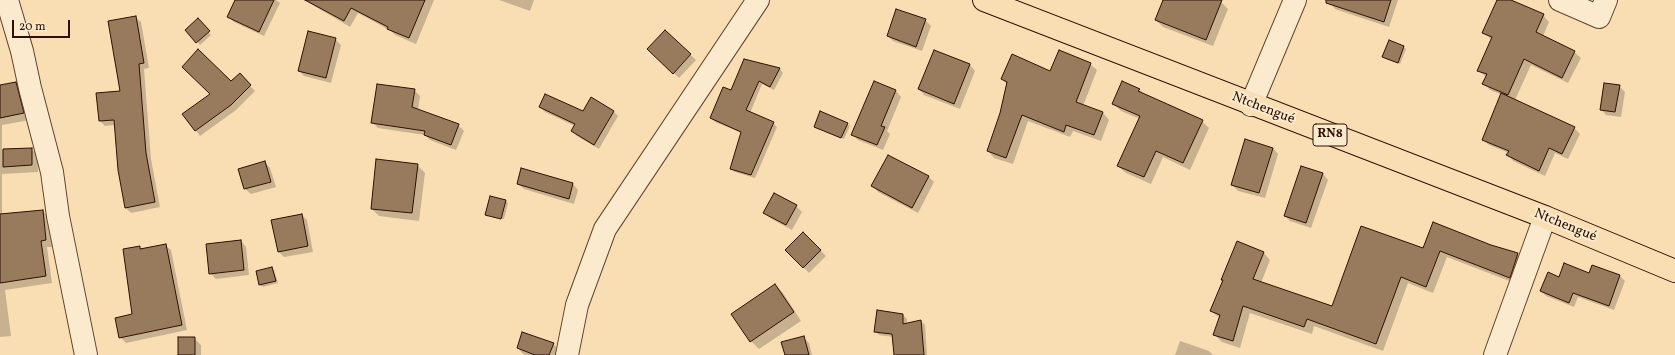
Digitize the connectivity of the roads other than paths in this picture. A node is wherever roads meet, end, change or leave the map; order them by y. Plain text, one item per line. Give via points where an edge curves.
1 (7, 0) edge
2 (758, 0) edge
3 (984, 0) edge
4 (1295, 0) edge
5 (1560, 0) edge
6 (1606, 0) edge
7 (1251, 105) junction
8 (1545, 217) junction
9 (1675, 271) edge
10 (86, 355) edge
11 (567, 355) edge
12 (1496, 355) edge

1 - 10 street via 52,172 62,239
2 - 11 street via 719,62 605,229 577,305
3 - 7 main road, Ntchengué / RN8
4 - 7 street
5 - 6 street via 1599,17
7 - 8 main road, Ntchengué / RN8
8 - 9 main road, Ntchengué / RN8
8 - 12 street

